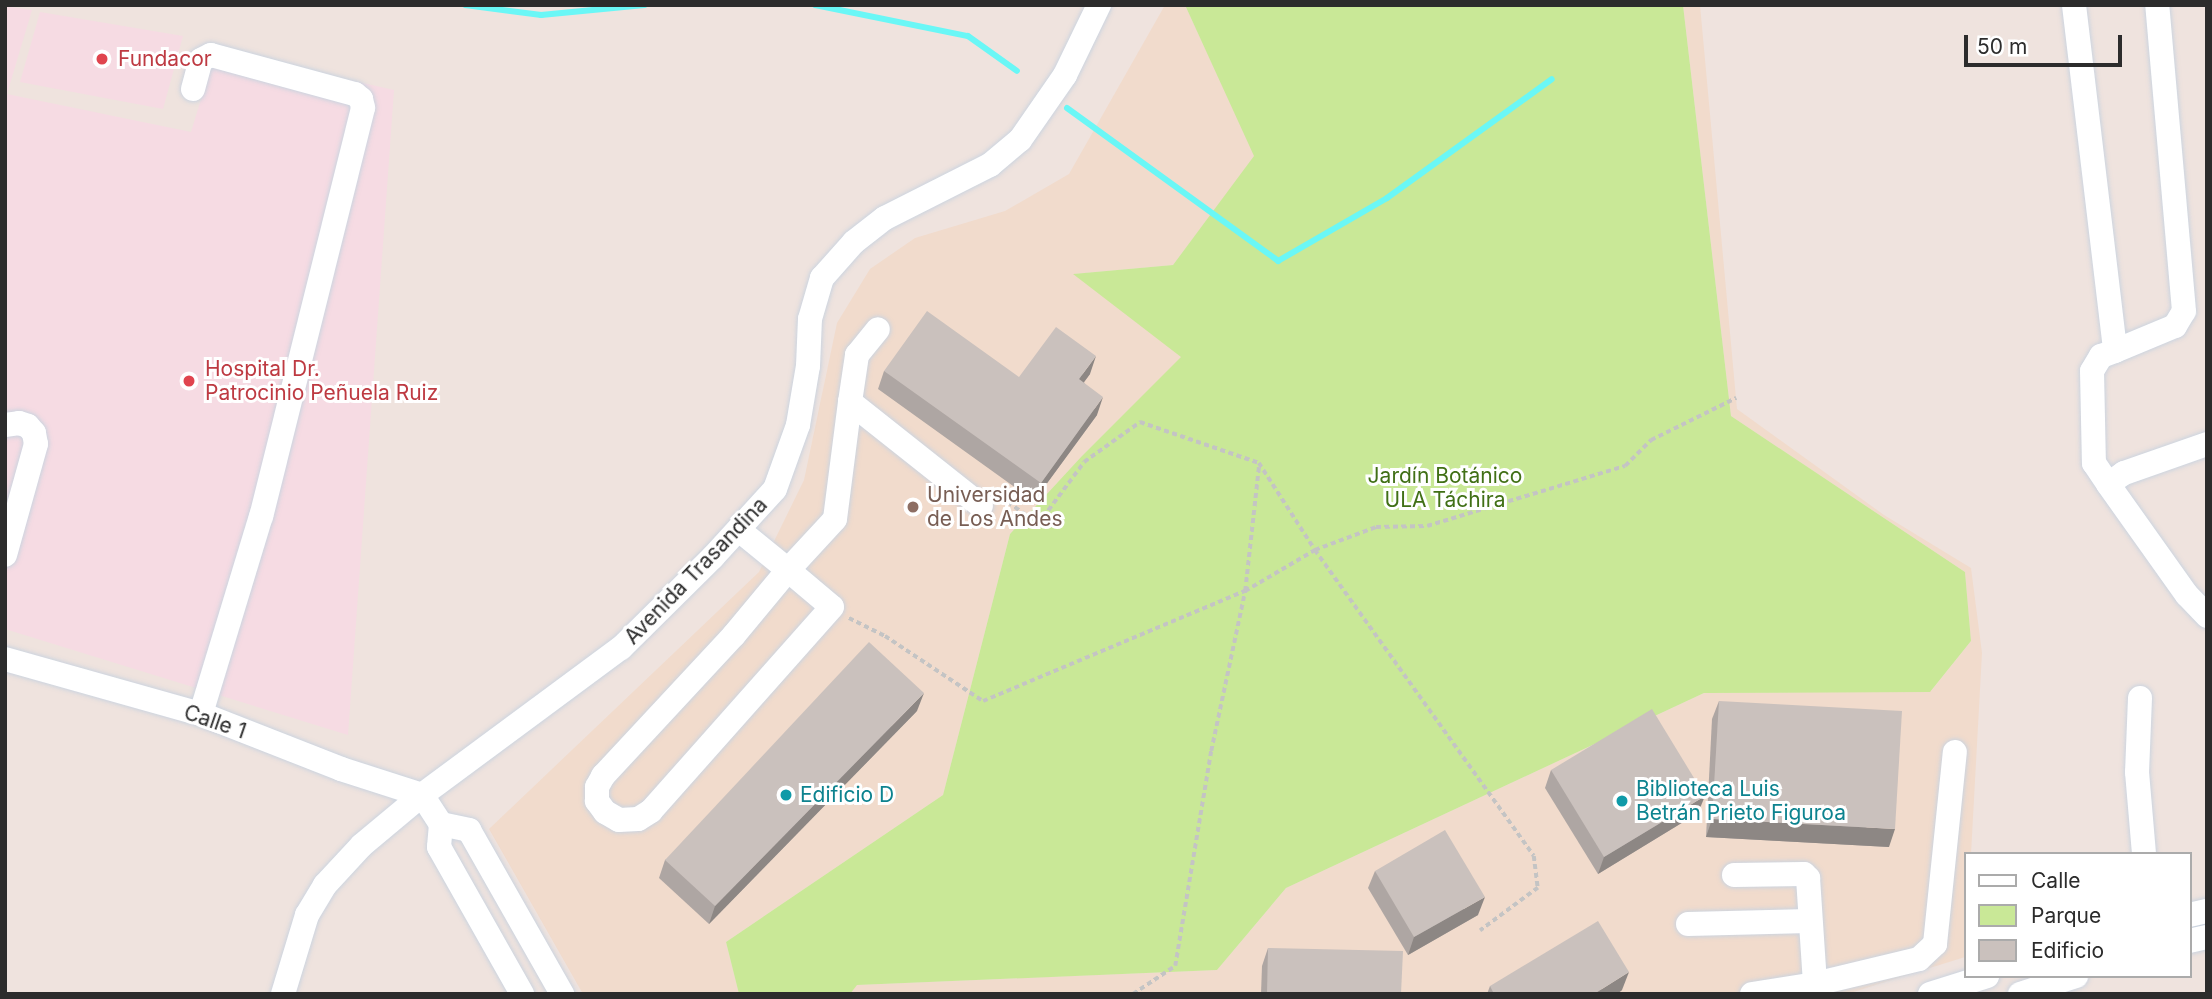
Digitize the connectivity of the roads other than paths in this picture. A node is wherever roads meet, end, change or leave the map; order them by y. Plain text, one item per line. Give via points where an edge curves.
1 (1099, 5) edge
2 (2074, 5) edge
3 (2157, 5) edge
4 (193, 89) dead end
5 (878, 329) dead end
6 (2115, 351) junction
7 (850, 401) junction
8 (5, 425) edge
9 (2207, 444) edge
10 (2108, 484) junction
11 (13, 501) edge
12 (981, 506) dead end
13 (738, 530) junction
14 (5, 555) edge
15 (788, 570) junction
16 (2207, 616) edge
17 (5, 659) edge
18 (2140, 698) dead end
19 (201, 714) junction
20 (1955, 752) dead end
21 (422, 795) junction
22 (441, 824) junction
23 (2144, 852) edge
24 (1734, 876) dead end
25 (1810, 921) junction
26 (1688, 925) dead end
27 (1981, 978) edge
28 (2070, 978) edge
29 (1815, 984) junction
30 (283, 994) edge
31 (522, 994) edge
32 (562, 994) edge
33 (1752, 994) edge
34 (1930, 994) edge
35 (2020, 994) edge

1 - 13 street, Avenida Trasandina via 1065,75 1020,139 990,166 885,218 854,242 822,278 810,318 808,366 788,458 775,489
2 - 6 street
3 - 6 street via 2184,311 2175,326
4 - 19 street via 201,60 211,55 355,94 363,108 261,516
5 - 7 street via 857,355
6 - 10 street via 2101,356 2092,371 2094,463
7 - 12 street
7 - 15 street via 835,519
8 - 11 street via 19,423 34,433 36,444
9 - 10 street via 2124,473
10 - 16 street
11 - 14 street
13 - 15 street
13 - 21 street, Avenida Trasandina via 621,648
15 - 15 street via 832,607 651,811 638,819 620,820 605,812 597,801 603,776
17 - 19 street, Calle 1
18 - 23 street via 2137,772
19 - 21 street, Calle 1
20 - 29 street via 1935,944 1919,959
21 - 22 street
21 - 30 street, Avenida Trasandina via 362,845 325,885 307,915
22 - 31 street via 439,847
22 - 32 street via 469,830
24 - 25 street via 1804,874 1809,883
25 - 26 street
25 - 29 street
27 - 34 street
28 - 35 street
29 - 33 street

